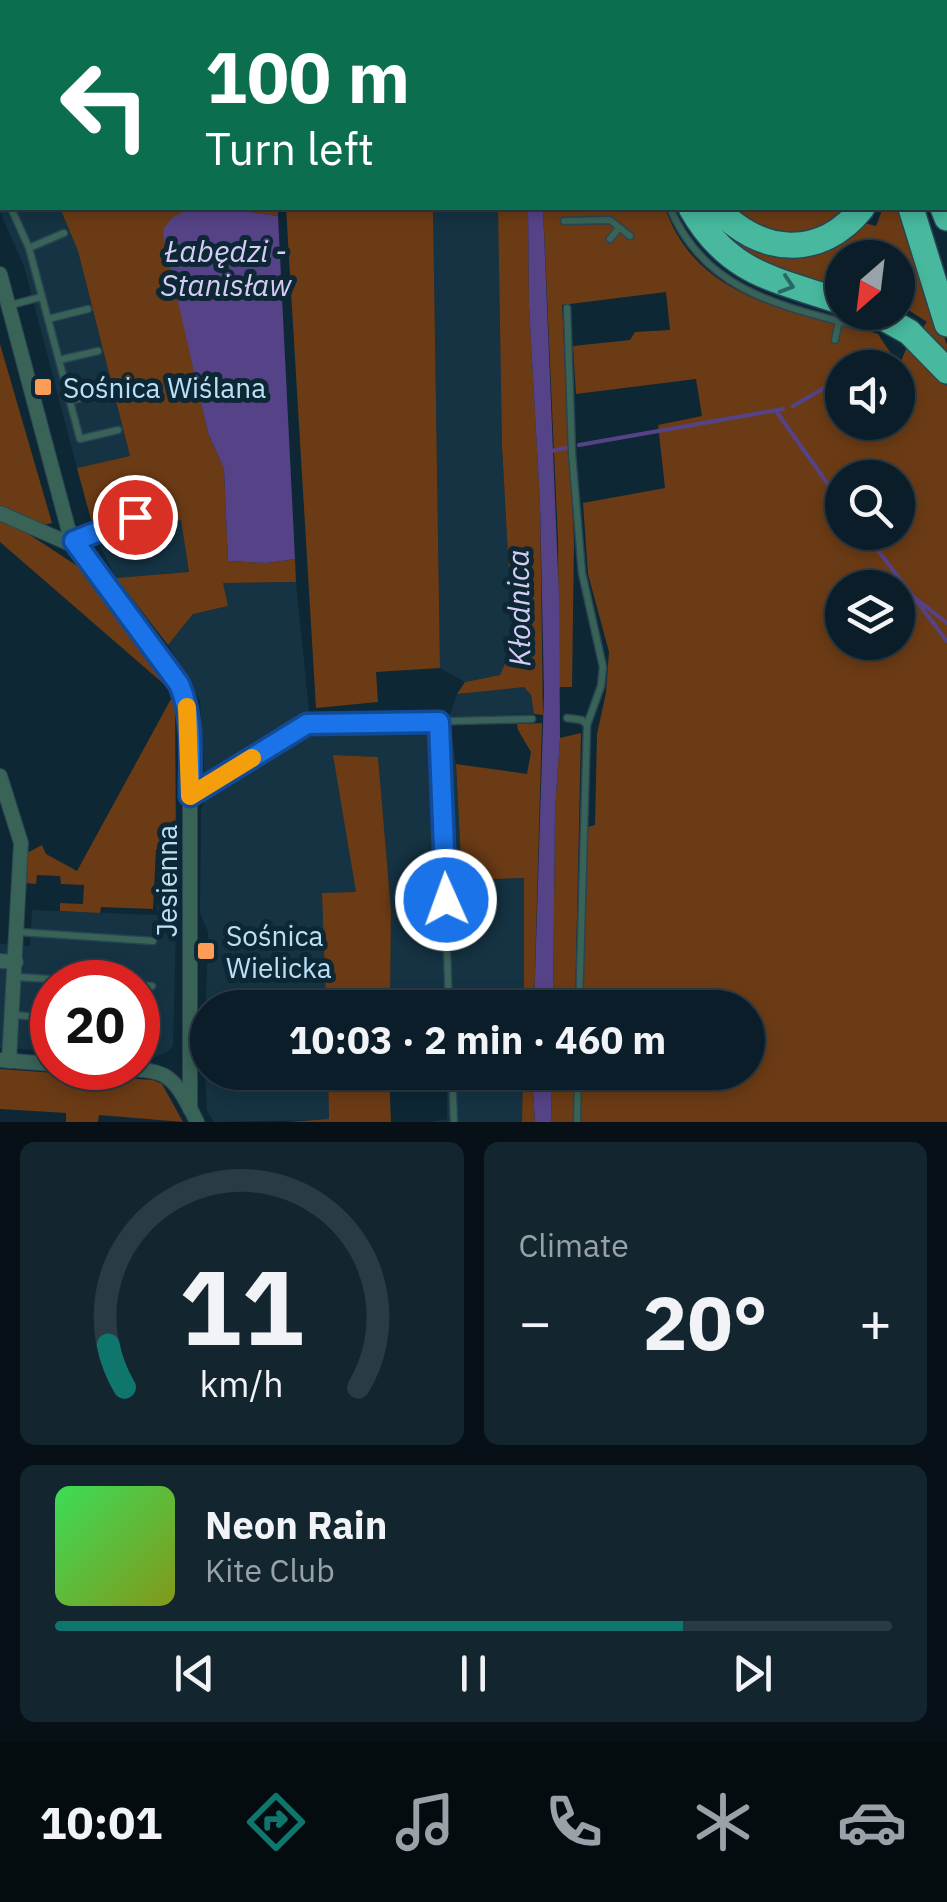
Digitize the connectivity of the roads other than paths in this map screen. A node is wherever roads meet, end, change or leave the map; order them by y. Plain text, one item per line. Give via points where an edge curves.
1 (13, 210) edge
2 (671, 210) edge
3 (692, 210) edge
4 (719, 210) edge
5 (860, 210) edge
6 (911, 210) edge
7 (564, 221) dead end
8 (620, 228) junction
9 (64, 233) dead end
10 (630, 236) dead end
11 (610, 239) dead end
12 (29, 248) junction
13 (0, 274) edge
14 (42, 296) junction
15 (825, 304) edge
16 (10, 305) junction
17 (568, 308) dead end
18 (825, 308) edge
19 (88, 309) dead end
20 (48, 319) junction
21 (947, 324) edge
22 (836, 330) edge
23 (903, 330) edge
24 (834, 340) dead end
25 (98, 351) dead end
26 (59, 360) junction
27 (947, 370) edge
28 (108, 391) dead end
29 (70, 401) junction
30 (118, 430) dead end
31 (161, 503) dead end
32 (0, 513) edge
33 (76, 544) junction
34 (567, 718) dead end
35 (532, 719) dead end
36 (439, 722) junction
37 (586, 725) junction
38 (0, 776) edge
39 (190, 796) junction
40 (18, 932) junction
41 (153, 941) dead end
42 (0, 961) edge
43 (16, 969) junction
44 (30, 971) edge
45 (190, 990) edge
46 (449, 990) edge
47 (580, 990) edge
48 (12, 1015) junction
49 (30, 1016) edge
50 (190, 1054) edge
51 (4, 1060) edge
52 (30, 1062) edge
53 (160, 1072) edge
54 (166, 1076) junction
55 (192, 1090) edge
56 (453, 1090) edge
57 (578, 1090) edge
58 (194, 1116) edge
59 (454, 1122) edge
60 (577, 1122) edge

1 - 12 lane
2 - 18 lane via 692,247 726,278 762,298
3 -> 15 highway via 707,235 748,269
4 - 5 highway via 735,227 779,246 826,238
6 - 21 highway
7 - 8 lane via 603,219
8 - 10 lane
8 - 11 lane
9 - 12 lane
12 - 14 lane
13 - 16 street, Jesienna
14 - 16 lane
14 - 20 lane
16 - 33 street, Jesienna
17 - 37 lane via 582,572 603,667
19 - 20 lane
20 - 26 lane
22 - 24 lane
23 - 27 highway
25 - 26 lane
26 - 29 lane
28 - 29 lane
29 - 30 lane via 80,439
31 - 33 lane
32 - 33 street
33 - 39 street, Jesienna via 179,684 190,721
34 - 37 lane
35 - 36 lane
36 - 39 lane via 307,724
36 - 46 lane
37 - 47 lane
38 - 40 street via 21,843
39 - 45 street, Jesienna
40 - 41 lane
40 - 43 street
42 - 43 street
43 - 44 lane
43 - 48 street
48 - 49 lane
48 - 51 street
50 - 54 street
51 - 52 street
53 - 54 street
54 - 58 street
55 - 58 street, Jesienna
56 - 59 lane
57 - 60 lane

